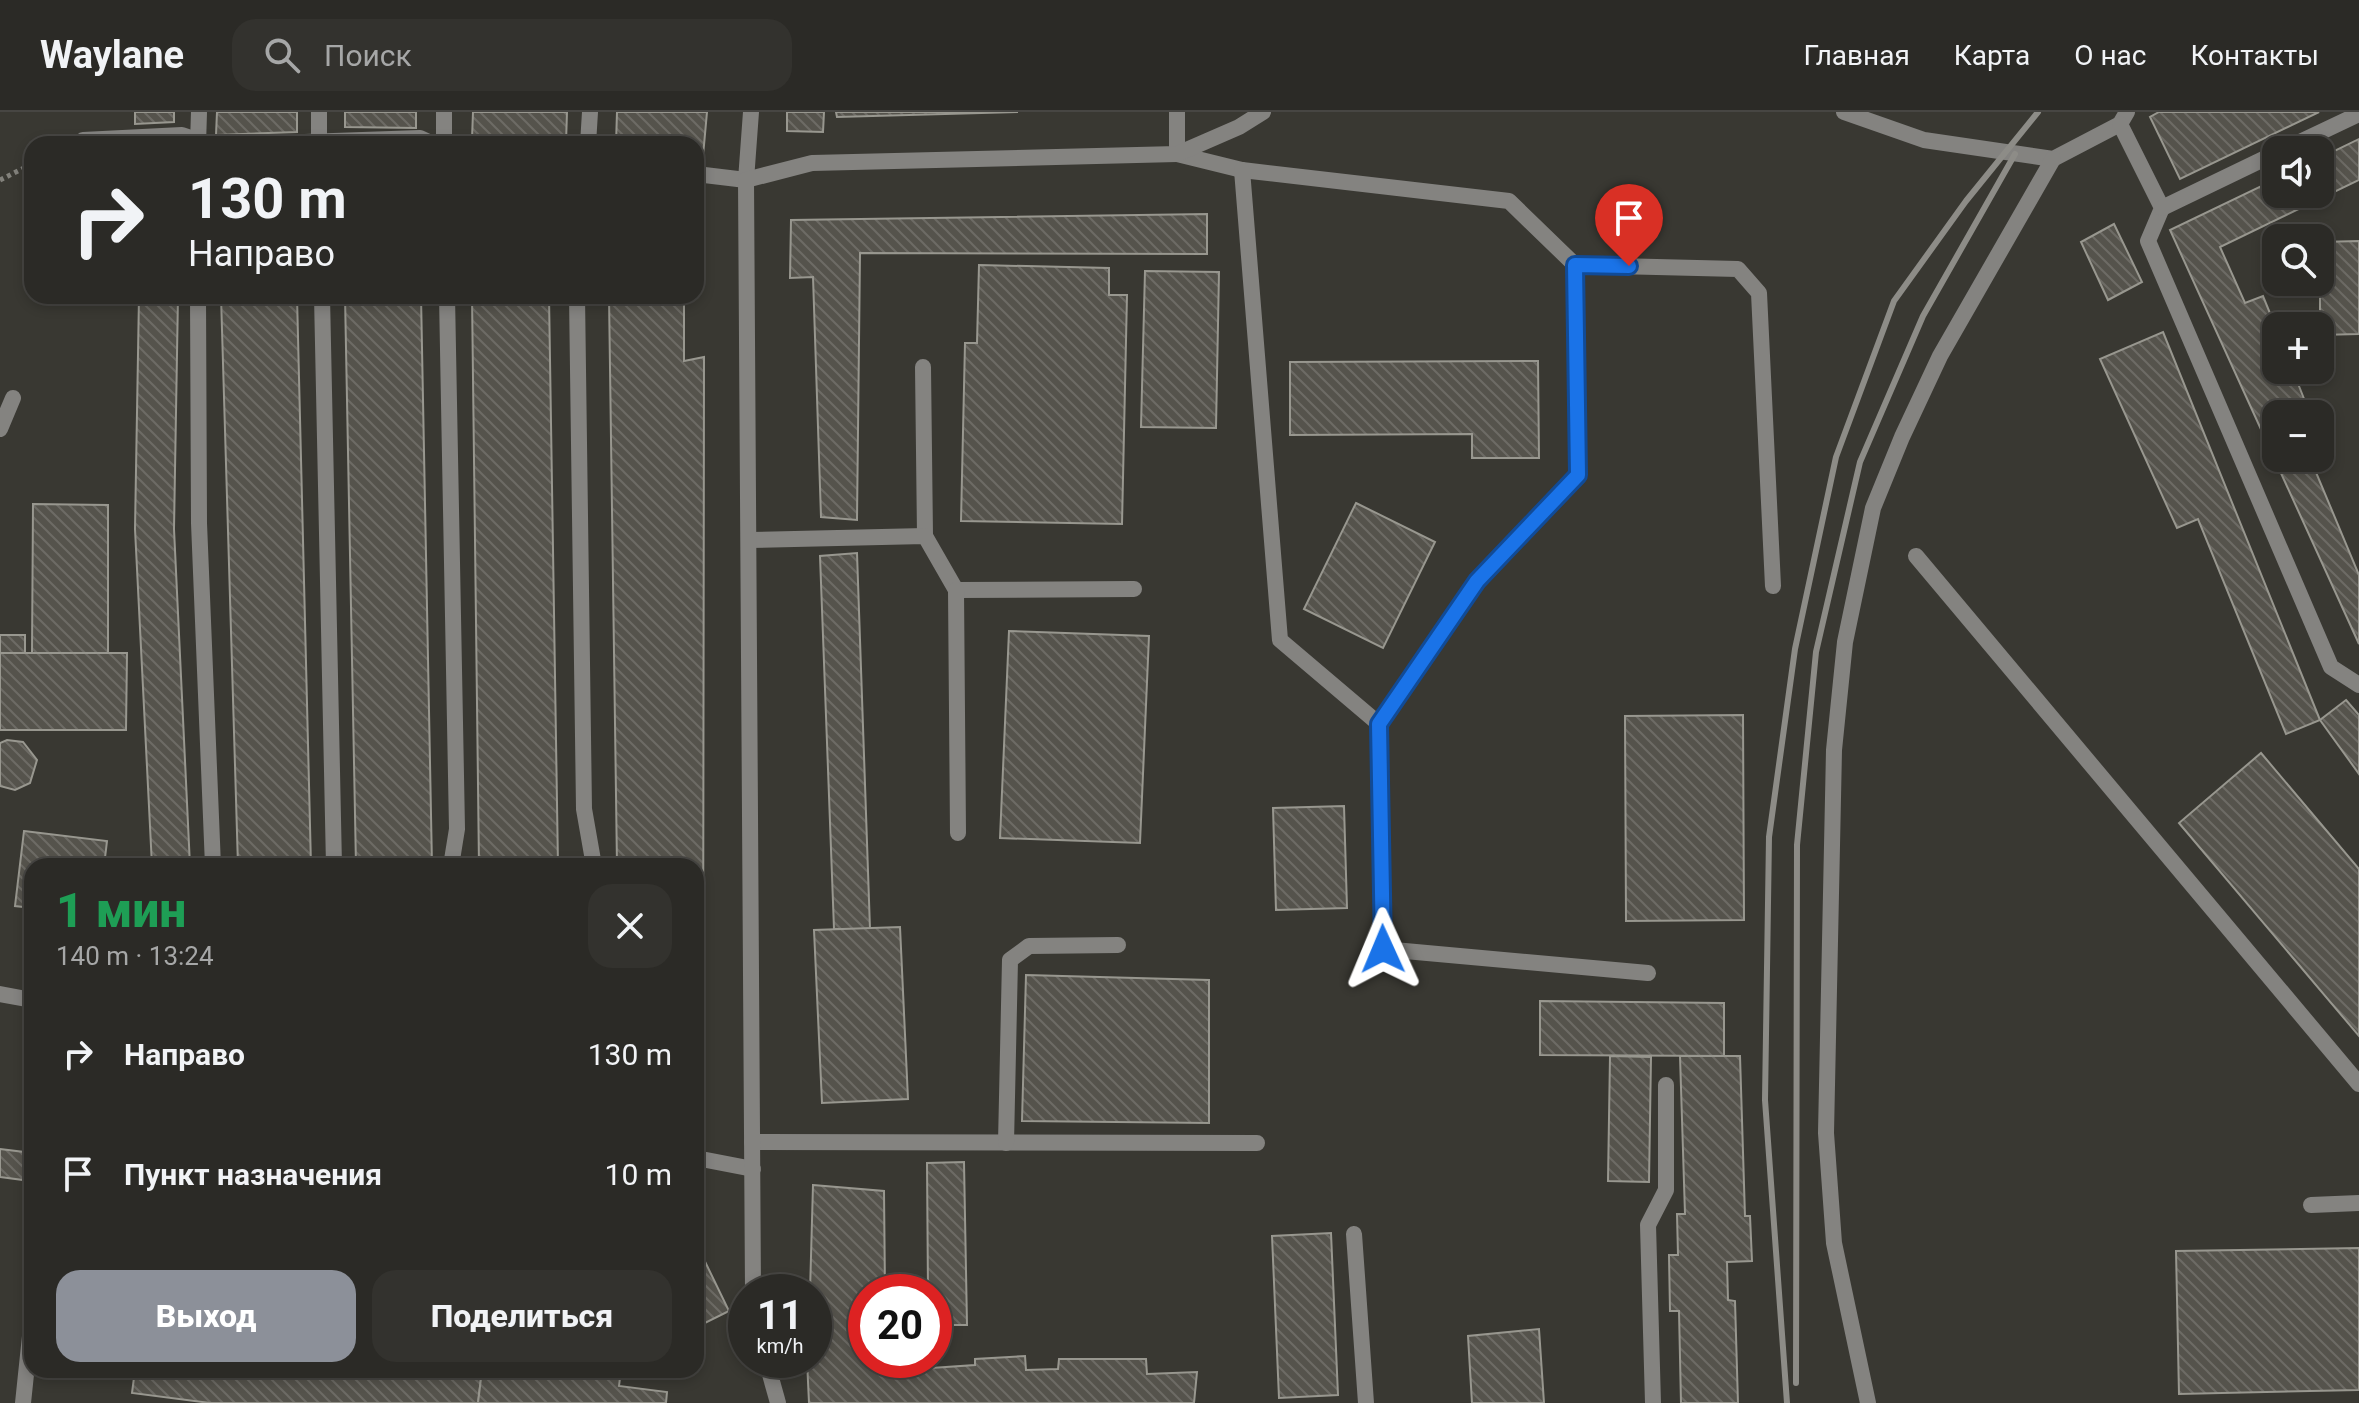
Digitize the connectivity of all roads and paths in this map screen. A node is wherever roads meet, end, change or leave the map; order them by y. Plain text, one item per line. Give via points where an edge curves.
1 (199, 112) edge
2 (319, 112) edge
3 (444, 112) edge
4 (590, 112) edge
5 (751, 112) edge
6 (1177, 112) edge
7 (1263, 112) edge
8 (1844, 112) edge
9 (2359, 114) edge
10 (2123, 118) edge
11 (162, 136) edge
12 (184, 136) edge
13 (201, 136) edge
14 (319, 136) edge
15 (444, 136) edge
16 (588, 136) edge
17 (2313, 136) edge
18 (1177, 154) junction
19 (2053, 159) junction
20 (2262, 160) edge
21 (24, 168) edge
22 (1242, 170) junction
23 (704, 175) edge
24 (0, 180) edge
25 (746, 180) junction
26 (2162, 208) junction
27 (1575, 265) junction
28 (198, 304) edge
29 (322, 304) edge
30 (447, 304) edge
31 (577, 304) edge
32 (923, 367) dead end
33 (13, 398) dead end
34 (0, 429) edge
35 (925, 536) junction
36 (749, 540) junction
37 (1916, 556) dead end
38 (1773, 586) dead end
39 (1134, 589) dead end
40 (956, 590) junction
41 (2359, 685) edge
42 (1379, 724) junction
43 (958, 833) dead end
44 (213, 858) edge
45 (334, 858) edge
46 (452, 858) edge
47 (593, 858) edge
48 (1118, 945) dead end
49 (1648, 973) dead end
50 (0, 994) edge
51 (24, 998) edge
52 (2359, 1084) edge
53 (1666, 1085) dead end
54 (752, 1142) junction
55 (1006, 1143) junction
56 (1257, 1143) dead end
57 (704, 1160) edge
58 (753, 1169) junction
59 (2359, 1203) edge
60 (2311, 1205) dead end
61 (1354, 1234) dead end
62 (753, 1274) edge
63 (26, 1378) edge
64 (771, 1378) edge
65 (23, 1403) edge
66 (778, 1403) edge
67 (1366, 1403) edge
68 (1653, 1403) edge
69 (1868, 1403) edge

1 - 13 street
2 - 14 street
3 - 15 street
4 - 16 street
5 - 25 street
6 - 18 street
7 - 18 street
8 - 19 street via 1924,140
9 - 17 street
10 - 19 street
10 - 26 street
11 - 12 street
18 - 22 street
18 - 25 street via 812,163
19 - 69 street via 1940,356 1902,437 1873,508 1845,642 1834,750 1826,1133 1834,1243
20 - 26 street
21 - 24 path
22 - 27 street via 1509,201
22 - 42 street via 1280,640
23 - 25 street
25 - 36 street
26 - 41 street via 2148,241 2331,667
27 - 38 street via 1738,269 1759,293
27 - 42 street via 1578,475 1477,581
28 - 44 street via 199,523
29 - 45 street
30 - 46 street via 457,829
31 - 47 street via 584,809
32 - 35 street
33 - 34 street
35 - 36 street
35 - 40 street
36 - 54 street
37 - 52 street
39 - 40 street
40 - 43 street
42 - 49 street via 1383,949
48 - 55 street via 1029,946 1010,960
50 - 51 street
53 - 68 street via 1666,1190 1648,1225
54 - 55 street
54 - 58 street
55 - 56 street
57 - 58 street
58 - 62 street
59 - 60 street
61 - 67 street
63 - 65 street
64 - 66 street

